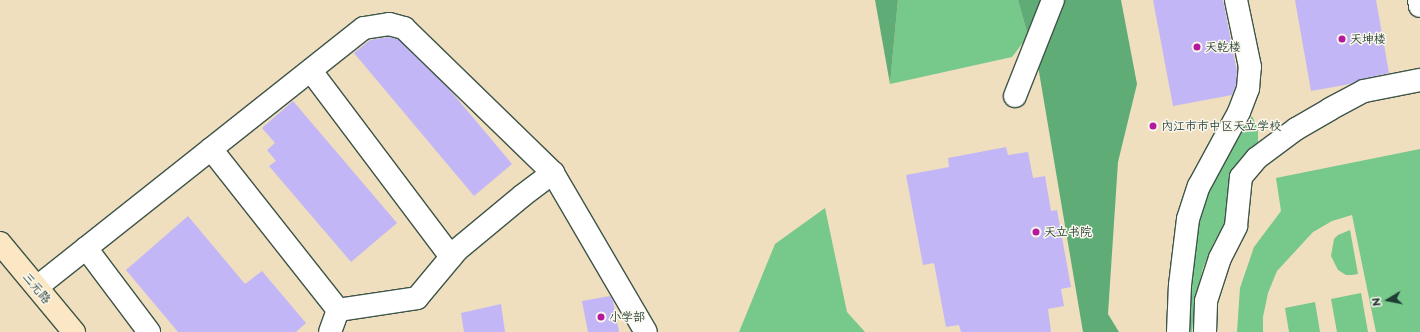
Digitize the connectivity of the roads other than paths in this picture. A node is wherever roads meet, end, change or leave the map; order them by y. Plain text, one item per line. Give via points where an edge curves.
1 (1053, 0) edge
2 (1236, 0) edge
3 (1419, 0) edge
4 (1420, 6) edge
5 (311, 71) junction
6 (1420, 80) edge
7 (1015, 96) dead end
8 (211, 149) junction
9 (553, 173) junction
10 (0, 243) edge
11 (86, 248) junction
12 (451, 257) junction
13 (37, 287) junction
14 (338, 310) junction
15 (74, 332) edge
16 (149, 332) edge
17 (330, 332) edge
18 (646, 332) edge
19 (1178, 332) edge
20 (1205, 332) edge

1 - 7 street
2 - 19 street via 1250,67 1248,88 1239,112 1199,186 1188,218 1180,285
3 - 4 street
5 - 8 street
5 - 9 street via 364,28 389,24 404,28
5 - 12 street
6 - 20 street via 1364,91 1296,129 1257,158 1241,176 1236,226 1220,258 1206,300
8 - 11 street
8 - 14 street
9 - 12 street
9 - 18 street
10 - 13 main road, 三元路
11 - 13 street
11 - 16 street
12 - 14 street via 417,298
13 - 15 main road, 三元路
14 - 17 street

